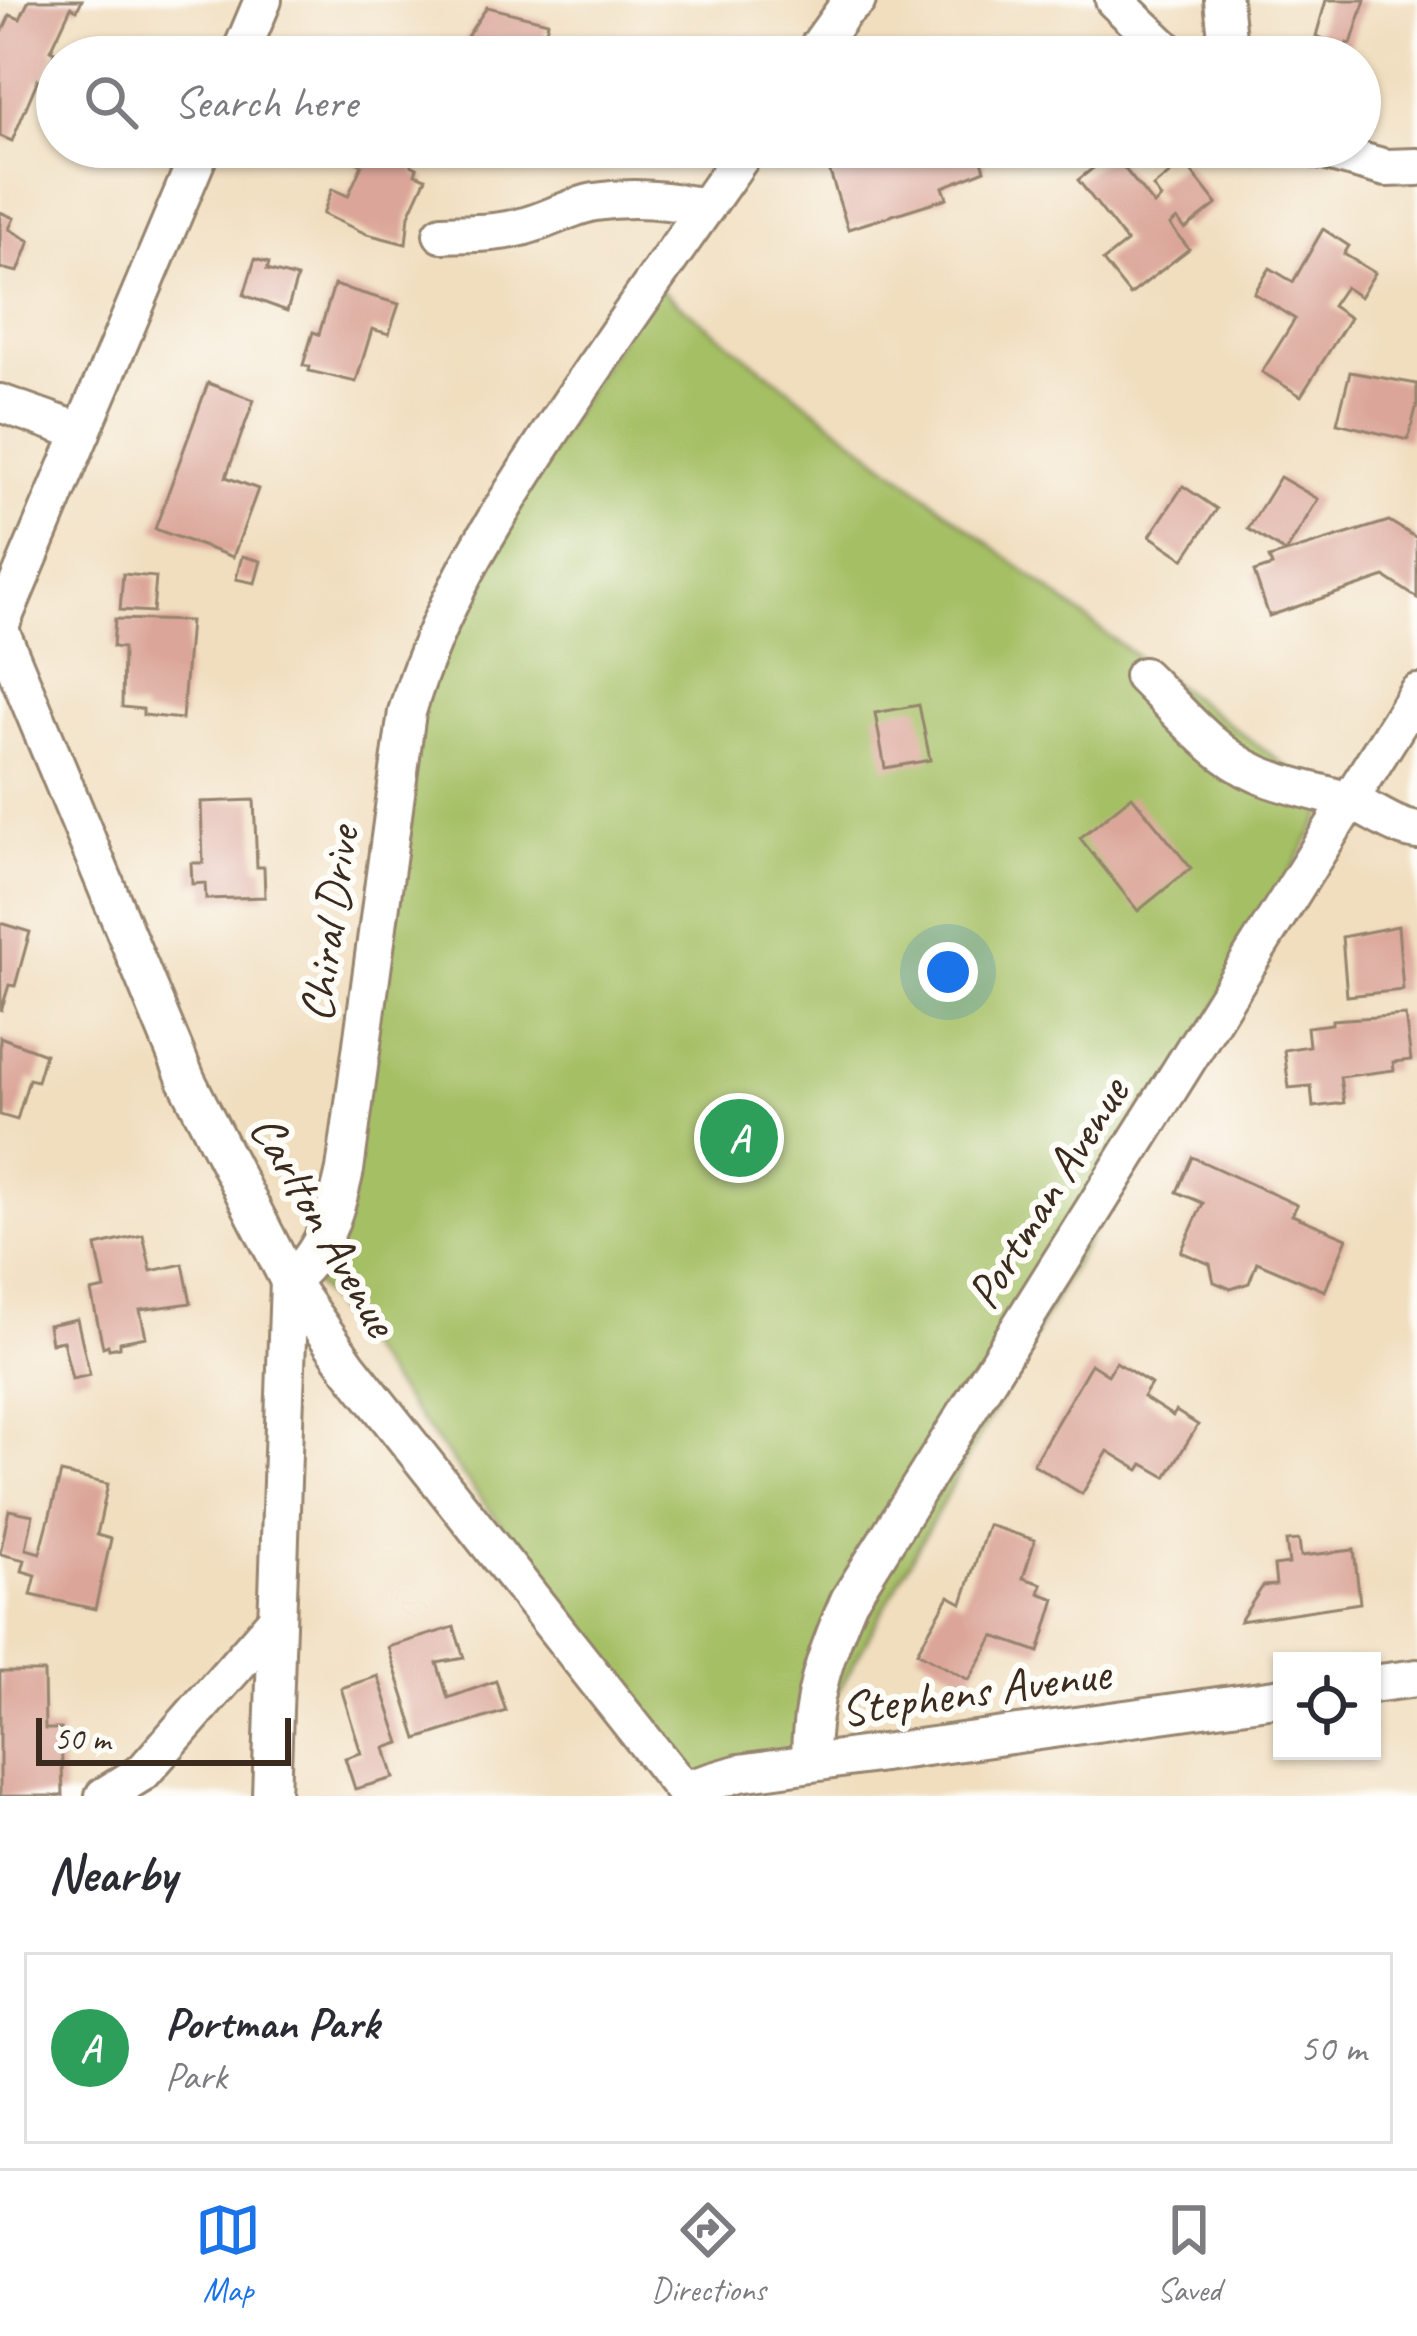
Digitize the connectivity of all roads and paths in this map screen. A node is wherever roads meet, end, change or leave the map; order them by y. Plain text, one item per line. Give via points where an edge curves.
1 (263, 0) edge
2 (857, 0) edge
3 (1114, 0) edge
4 (1223, 0) edge
5 (248, 36) edge
6 (827, 36) edge
7 (1152, 36) edge
8 (1227, 36) edge
9 (1381, 167) edge
10 (1417, 167) edge
11 (193, 168) edge
12 (734, 168) edge
13 (706, 208) junction
14 (442, 234) dead end
15 (0, 403) edge
16 (82, 432) junction
17 (0, 628) edge
18 (1143, 676) dead end
19 (1417, 693) edge
20 (1349, 801) junction
21 (1417, 831) edge
22 (289, 1281) junction
23 (277, 1619) junction
24 (1417, 1678) edge
25 (1381, 1683) edge
26 (1273, 1698) edge
27 (810, 1762) junction
28 (685, 1793) edge
29 (104, 1796) edge
30 (271, 1796) edge

1 - 5 street
2 - 6 street
3 - 7 street
4 - 8 street
9 - 10 street
11 - 16 street
12 - 13 street, Chiral Drive
13 - 14 street via 624,199 527,226
13 - 22 street, Chiral Drive via 478,543 423,658 407,712 345,1170 328,1230
15 - 16 street
16 - 17 street
17 - 22 street, Carlton Avenue via 187,1081
18 - 20 street via 1252,772
19 - 20 street, Portman Avenue
20 - 21 street
20 - 27 street, Portman Avenue via 849,1600 819,1670
22 - 23 street
22 - 28 street, Carlton Avenue
23 - 29 street via 143,1772
23 - 30 street
24 - 25 street
26 - 27 street, Stephens Avenue
27 - 28 street, Stephens Avenue via 740,1773

